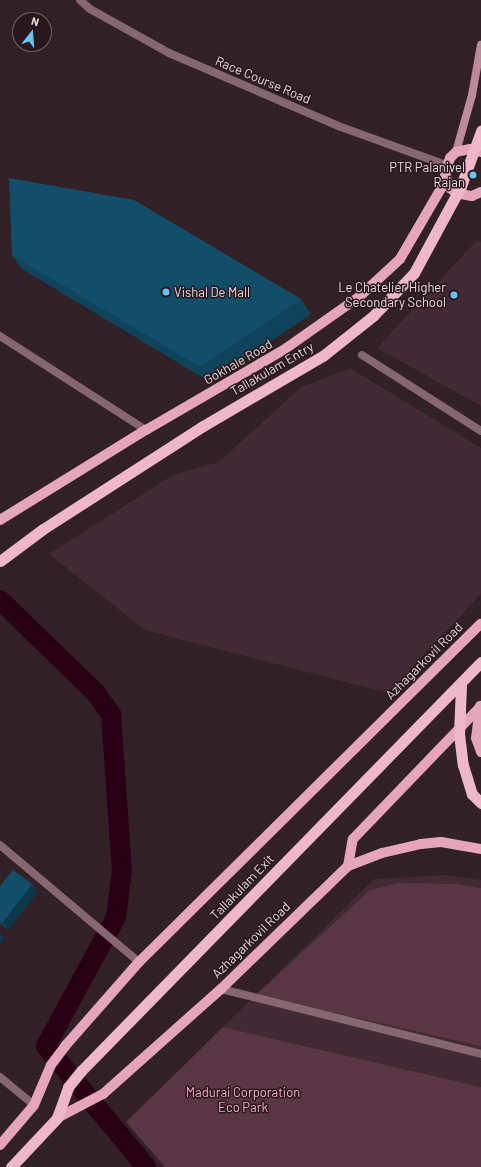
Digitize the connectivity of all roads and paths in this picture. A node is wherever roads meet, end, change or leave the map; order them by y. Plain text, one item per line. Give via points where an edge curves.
1 (80, 0) edge
2 (481, 45) edge
3 (481, 131) edge
4 (456, 152) junction
5 (481, 152) edge
6 (446, 165) junction
7 (446, 180) junction
8 (478, 196) edge
9 (0, 336) edge
10 (362, 355) dead end
11 (146, 430) junction
12 (481, 431) edge
13 (0, 520) edge
14 (0, 560) edge
15 (481, 624) edge
16 (481, 662) edge
17 (460, 685) junction
18 (481, 706) edge
19 (481, 752) edge
20 (481, 803) edge
21 (0, 845) edge
22 (481, 849) edge
23 (348, 866) junction
24 (139, 962) junction
25 (221, 988) junction
26 (481, 1054) edge
27 (0, 1078) edge
28 (34, 1105) junction
29 (57, 1118) junction
30 (0, 1145) edge
31 (11, 1167) edge

1 - 6 street, Race Course Road via 90,9 169,53 341,127
2 - 4 main road via 472,95
3 - 14 highway, Tallakulam Entry, bridge via 461,186 414,273 373,316 324,355 203,426 43,529
4 - 5 main road via 470,149
4 - 6 main road
6 - 7 main road
7 - 8 main road via 456,193
7 - 11 main road, Gokhale Road via 400,259 360,296 285,349
9 - 11 street
10 - 12 street
11 - 13 main road, Gokhale Road
15 - 24 main road, Azhagarkovil Road
16 - 17 highway, Tallakulam Exit
17 - 20 highway, bridge via 459,734 463,765 472,794
17 - 29 highway, Tallakulam Exit via 374,769 81,1071 68,1087
18 - 19 main road via 476,738
18 - 23 main road via 353,839
21 - 24 street via 102,928
22 - 23 main road via 441,842 421,844 382,852
23 - 25 main road, Azhagarkovil Road
24 - 28 main road, Azhagarkovil Road via 51,1065
25 - 26 street
25 - 29 main road, Azhagarkovil Road via 103,1094
27 - 28 street
28 - 30 main road, Azhagarkovil Road
29 - 31 highway, Azhagarkovil Road

